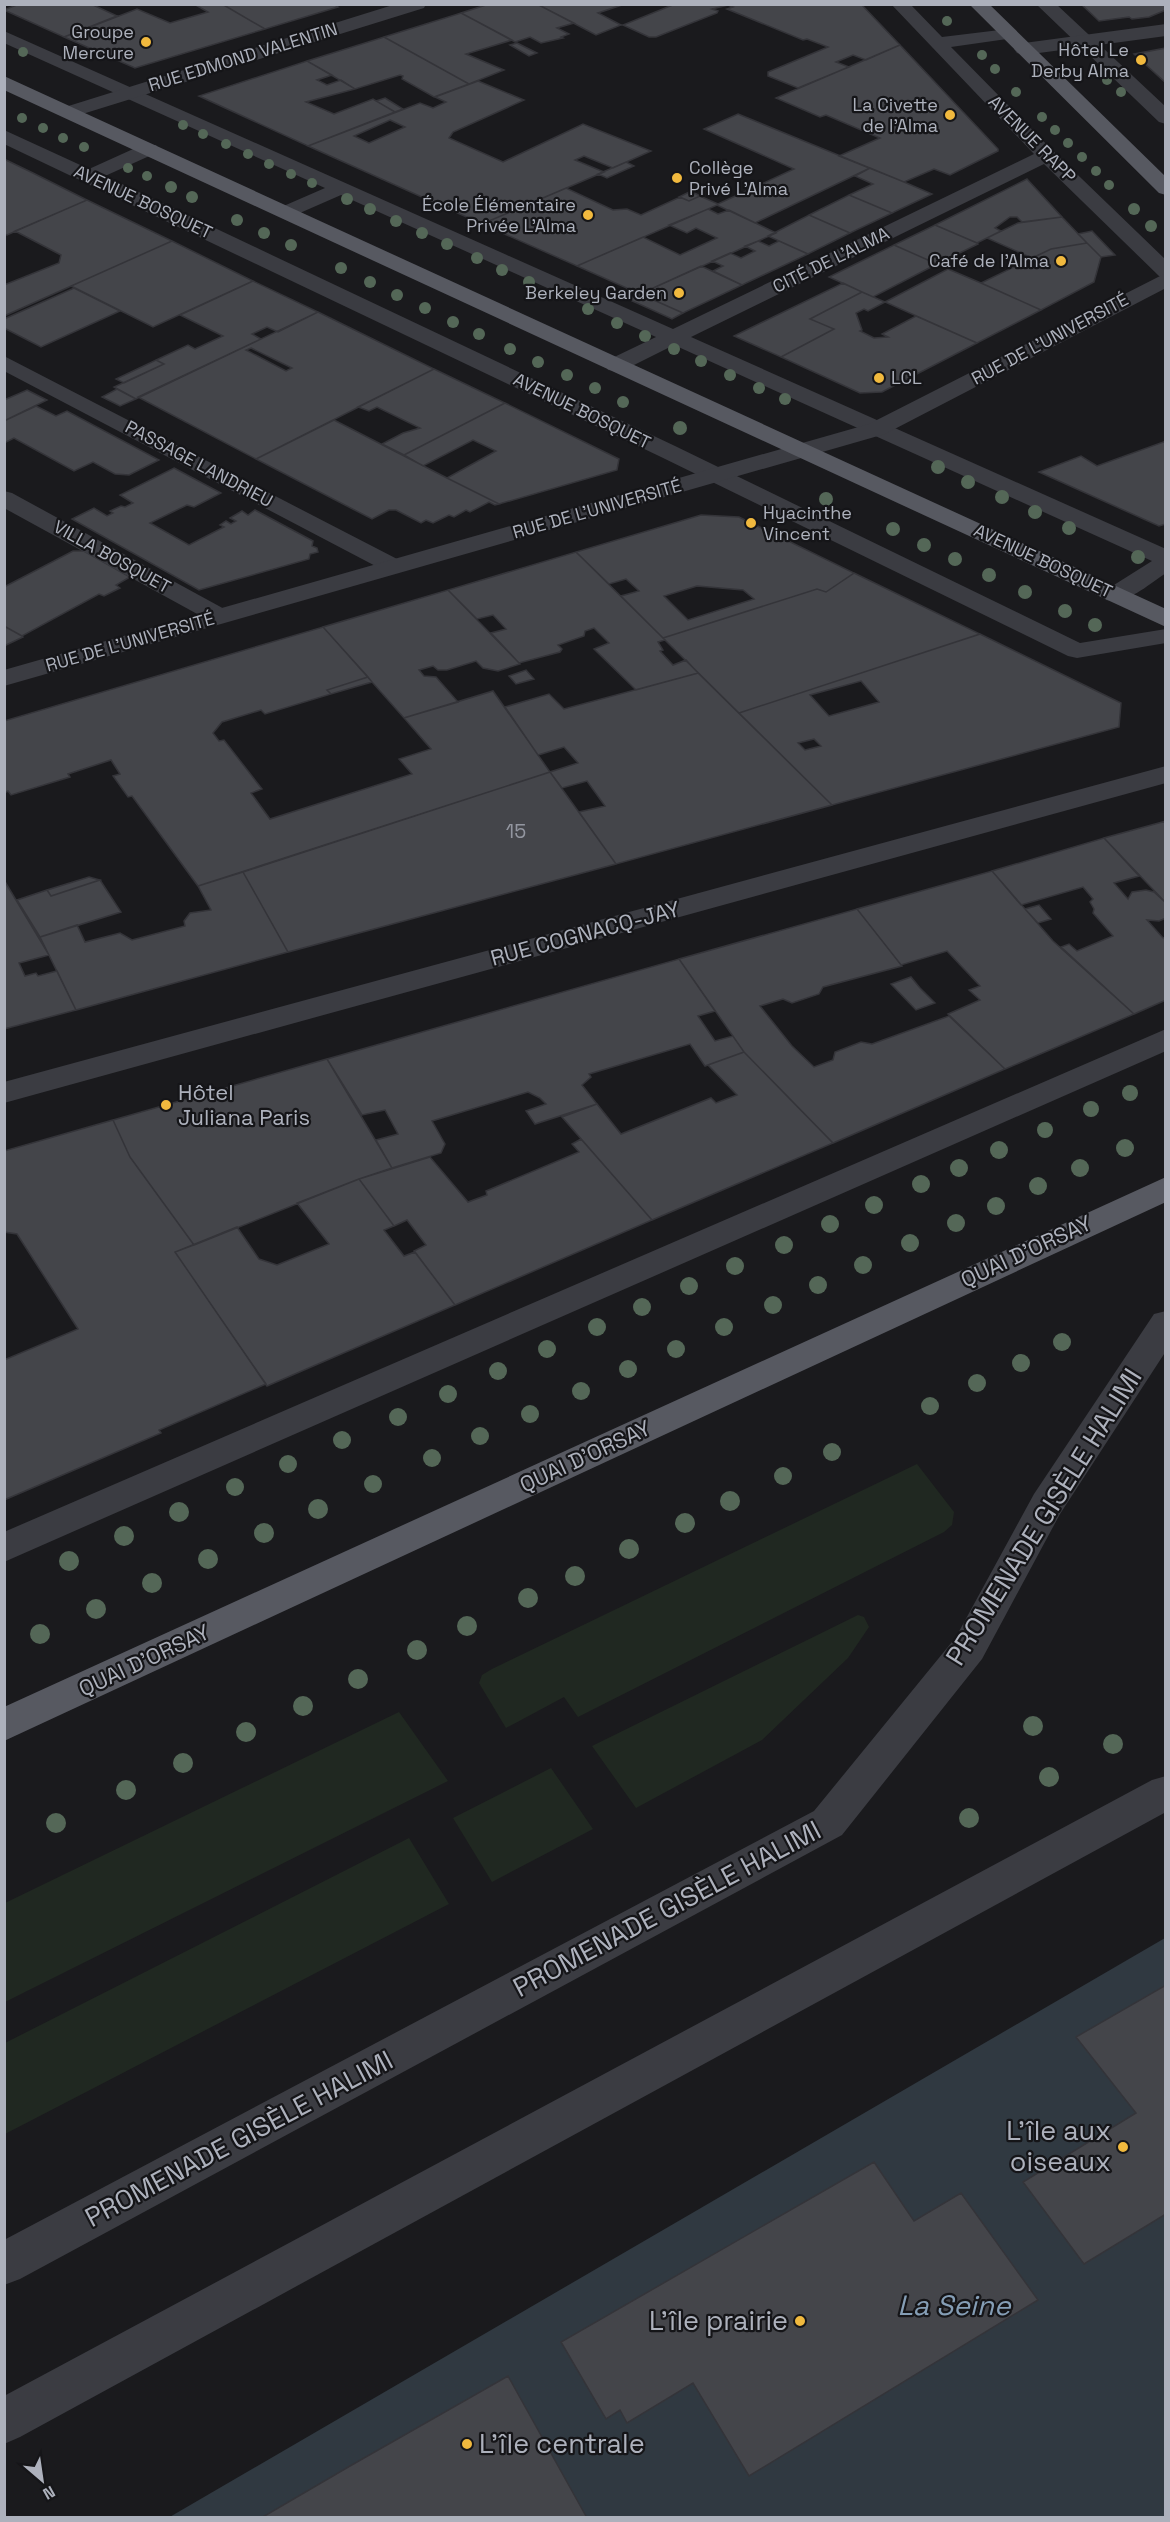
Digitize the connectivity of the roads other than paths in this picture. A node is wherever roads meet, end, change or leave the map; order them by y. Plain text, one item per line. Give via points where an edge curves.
1 (417, 4) edge
2 (900, 4) edge
3 (978, 4) edge
4 (1045, 4) edge
5 (1166, 30) edge
6 (1008, 34) junction
7 (4, 36) edge
8 (1085, 42) junction
9 (938, 43) junction
10 (1024, 49) junction
11 (4, 82) edge
12 (129, 92) junction
13 (69, 112) junction
14 (1166, 118) edge
15 (4, 135) edge
16 (149, 149) junction
17 (1046, 155) junction
18 (90, 176) junction
19 (343, 188) junction
20 (1166, 189) edge
21 (286, 213) junction
22 (1166, 272) edge
23 (1166, 279) edge
24 (673, 337) junction
25 (4, 362) edge
26 (616, 364) junction
27 (877, 429) junction
28 (803, 451) junction
29 (716, 476) junction
30 (4, 498) edge
31 (1166, 560) edge
32 (393, 566) junction
33 (1115, 595) junction
34 (219, 616) junction
35 (1166, 619) edge
36 (1166, 636) edge
37 (4, 678) edge
38 (1166, 774) edge
39 (1166, 1040) edge
40 (4, 1093) edge
41 (1166, 1188) edge
42 (1166, 1323) edge
43 (4, 1548) edge
44 (4, 1725) edge
45 (1166, 1792) edge
46 (4, 2264) edge
47 (4, 2421) edge

1 - 12 street, RUE EDMOND VALENTIN
2 - 9 lane, AVENUE RAPP
3 - 6 main road
4 - 8 lane
5 - 8 street
6 - 9 lane
6 - 10 main road
7 - 12 lane
8 - 10 street
8 - 14 lane
9 - 17 lane, AVENUE RAPP
10 - 20 main road
11 - 13 main road, AVENUE BOSQUET
12 - 13 street, RUE EDMOND VALENTIN
12 - 19 lane
13 - 16 main road, AVENUE BOSQUET
15 - 18 lane, AVENUE BOSQUET
16 - 18 lane
16 - 21 main road, AVENUE BOSQUET
17 - 22 lane, AVENUE RAPP
17 - 24 lane, CITÉ DE L'ALMA
18 - 29 lane, AVENUE BOSQUET
19 - 21 lane
19 - 24 lane
21 - 26 main road, AVENUE BOSQUET
23 - 27 street, RUE DE L'UNIVERSITÉ
24 - 26 lane, CITÉ DE L'ALMA
24 - 27 lane
25 - 32 lane, PASSAGE LANDRIEU
26 - 28 main road, AVENUE BOSQUET
27 - 28 street, RUE DE L'UNIVERSITÉ
27 - 31 lane
28 - 29 street, RUE DE L'UNIVERSITÉ
28 - 33 main road, AVENUE BOSQUET
29 - 32 street, RUE DE L'UNIVERSITÉ
29 - 36 lane, AVENUE BOSQUET via 1077,651
30 - 34 lane, VILLA BOSQUET
31 - 33 lane
32 - 34 street, RUE DE L'UNIVERSITÉ
33 - 35 main road, AVENUE BOSQUET
34 - 37 street, RUE DE L'UNIVERSITÉ
38 - 40 street, RUE COGNACQ-JAY
39 - 43 street
41 - 44 main road, QUAI D'ORSAY
42 - 46 street, PROMENADE GISÈLE HALIMI via 1047,1504 969,1648 828,1823
45 - 47 street

